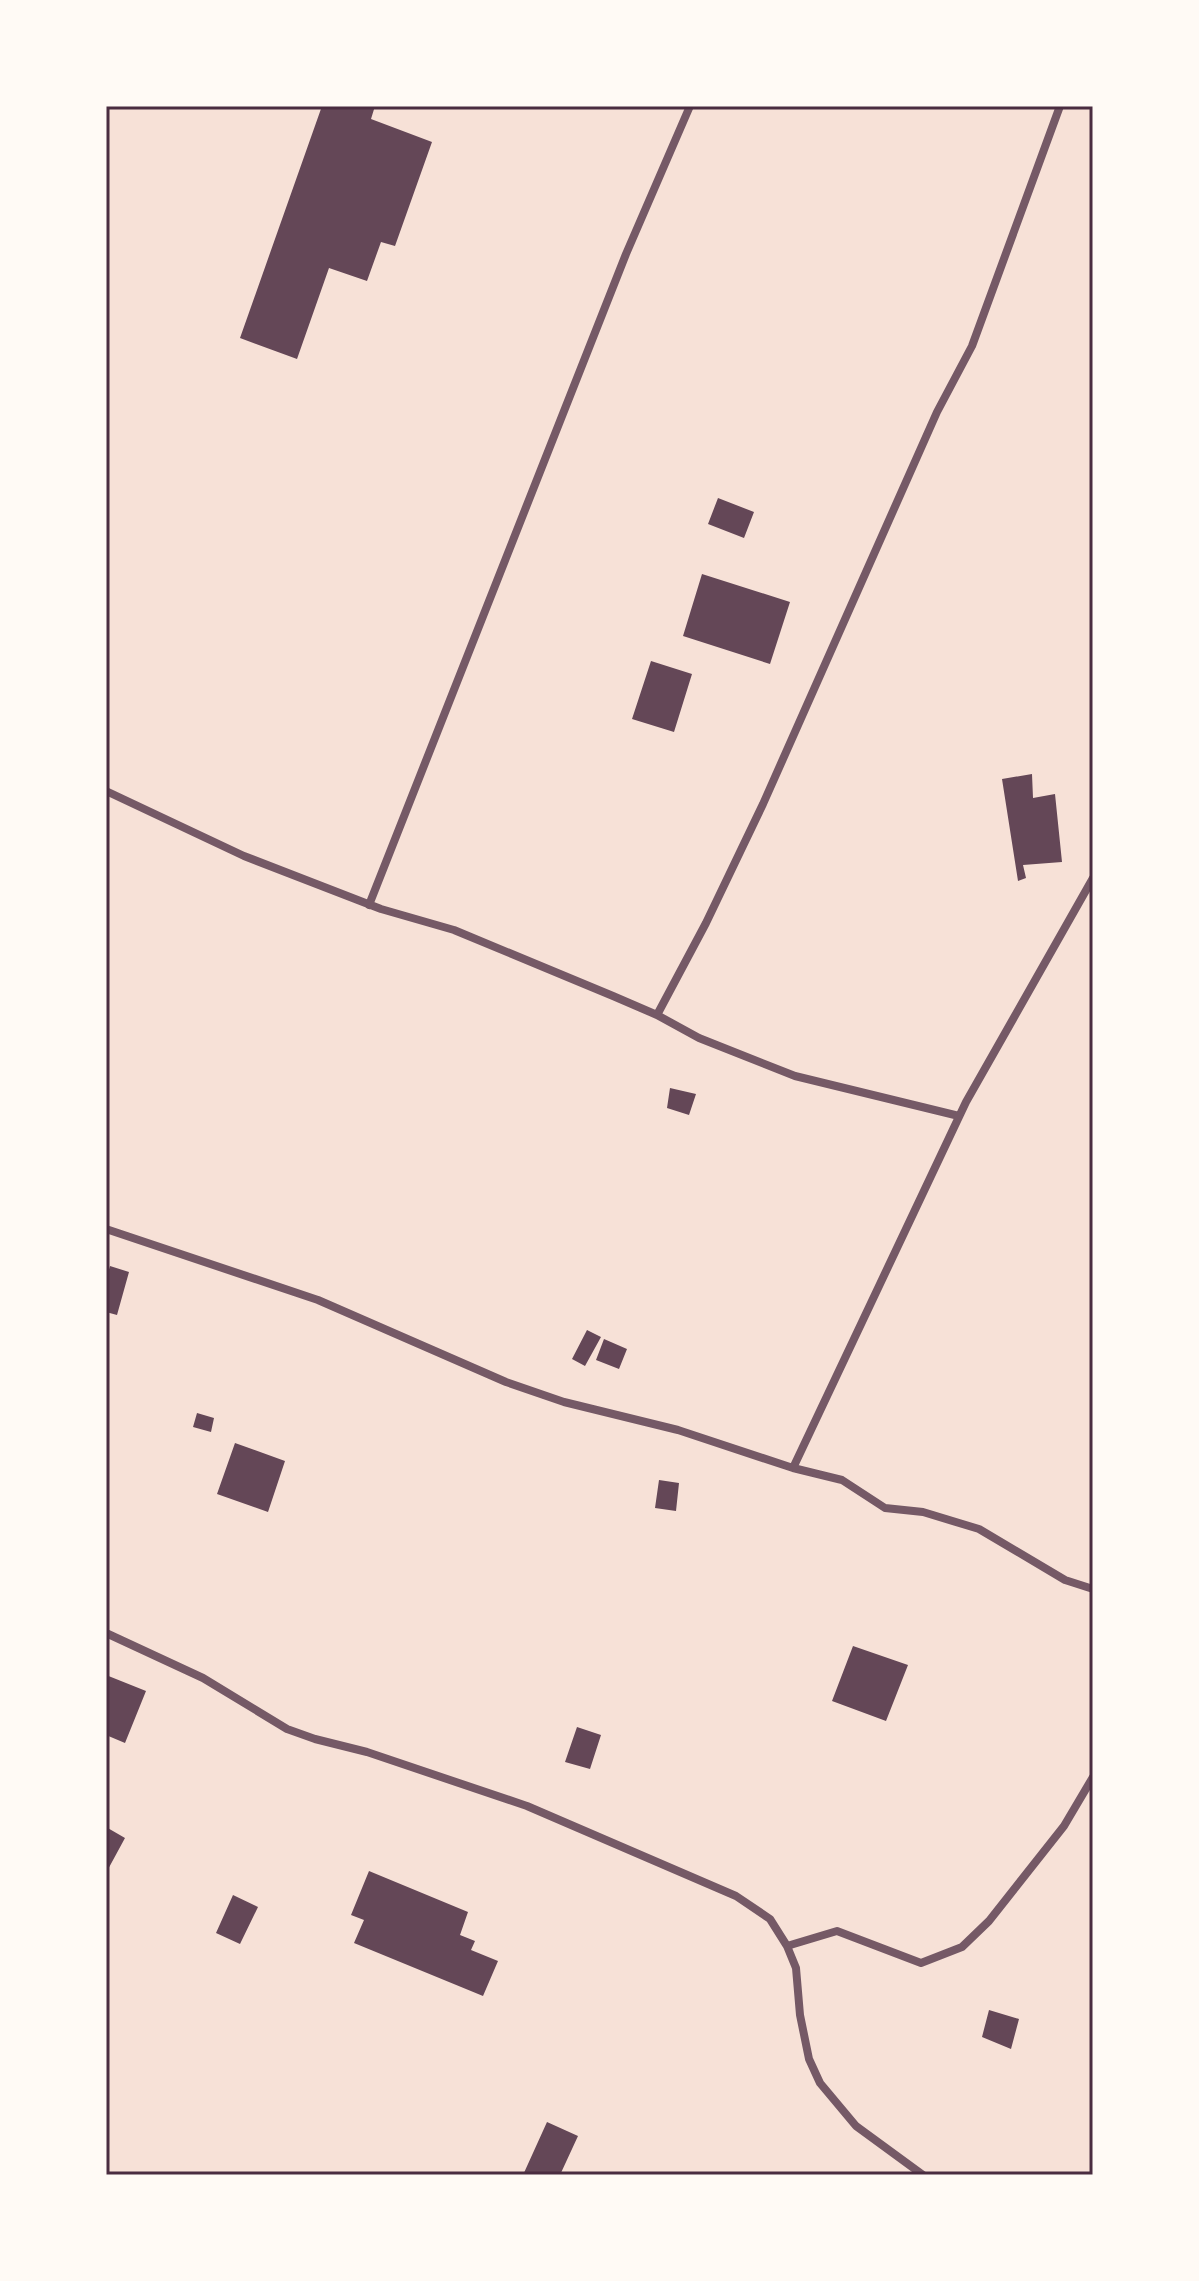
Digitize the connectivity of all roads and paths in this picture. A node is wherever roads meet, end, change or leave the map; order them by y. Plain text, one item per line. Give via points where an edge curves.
1 (690, 106) edge
2 (1060, 106) edge
3 (106, 791) edge
4 (1093, 878) edge
5 (369, 905) junction
6 (657, 1015) junction
7 (959, 1116) junction
8 (106, 1229) edge
9 (793, 1468) junction
10 (1093, 1589) edge
11 (106, 1633) edge
12 (1093, 1777) edge
13 (787, 1946) junction
14 (923, 2175) edge

1 - 5 street via 626,254
2 - 6 street via 972,346 937,412 763,804
3 - 5 street via 244,856
4 - 7 street
5 - 6 street via 454,930
6 - 7 street via 699,1038 795,1076
7 - 9 street
8 - 9 street via 318,1300 506,1382
9 - 10 street via 842,1480 885,1508 923,1512 979,1529 1065,1580
11 - 13 street via 203,1678 287,1729 527,1806 736,1896 770,1919
12 - 13 street via 1064,1826 962,1947 921,1963 837,1931
13 - 14 street via 796,1968 809,2059 820,2083 856,2126

